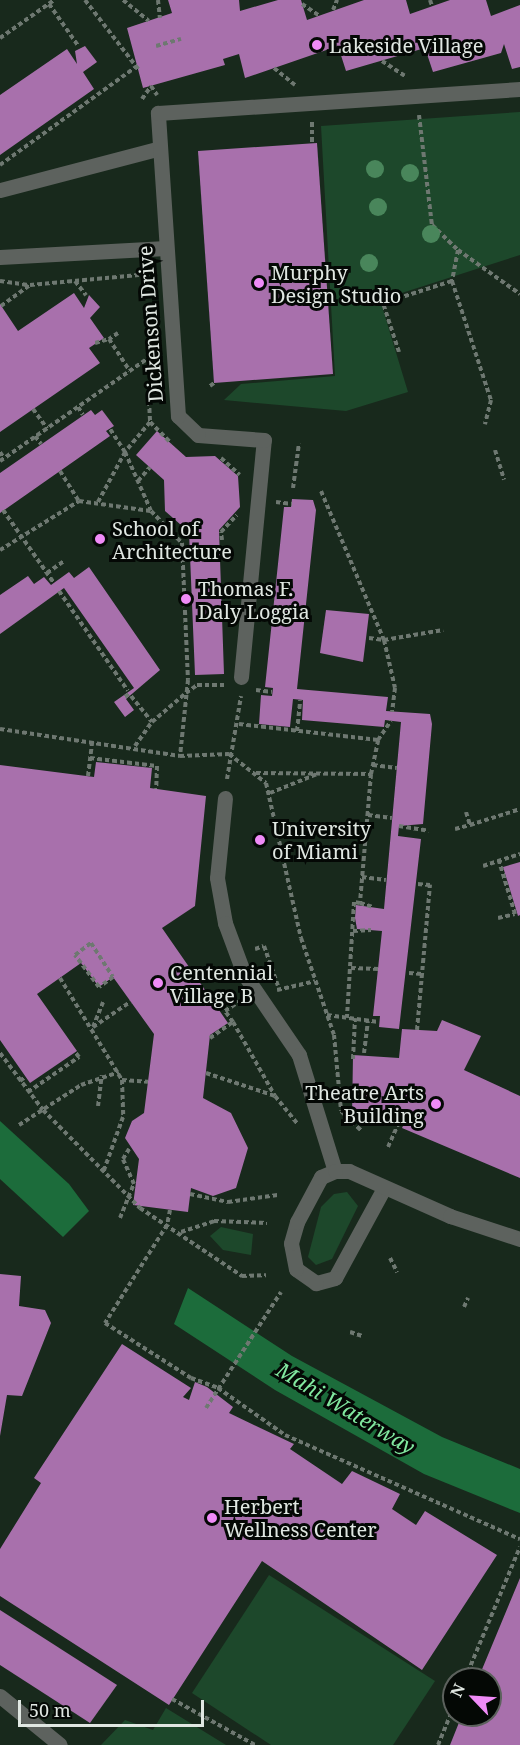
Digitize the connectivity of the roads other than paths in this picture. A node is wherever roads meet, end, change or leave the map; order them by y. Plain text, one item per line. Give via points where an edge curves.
1 (520, 89) edge
2 (160, 148) junction
3 (0, 190) edge
4 (165, 248) junction
5 (0, 257) edge
6 (236, 685) road end
7 (225, 798) dead end
8 (334, 1171) junction
9 (384, 1188) junction
10 (520, 1239) edge
11 (0, 1696) edge
12 (60, 1745) edge

1 - 2 street, Dickenson Drive via 158,113
2 - 3 street
2 - 4 street, Dickenson Drive
4 - 5 street
4 - 6 street, Dickenson Drive via 178,416 198,435 264,440
7 - 8 street via 218,878 235,951 254,991 299,1055
8 - 9 street via 349,1171
8 - 9 street via 313,1189 291,1243 296,1269 316,1283 327,1283 342,1271
9 - 10 street
11 - 12 street

